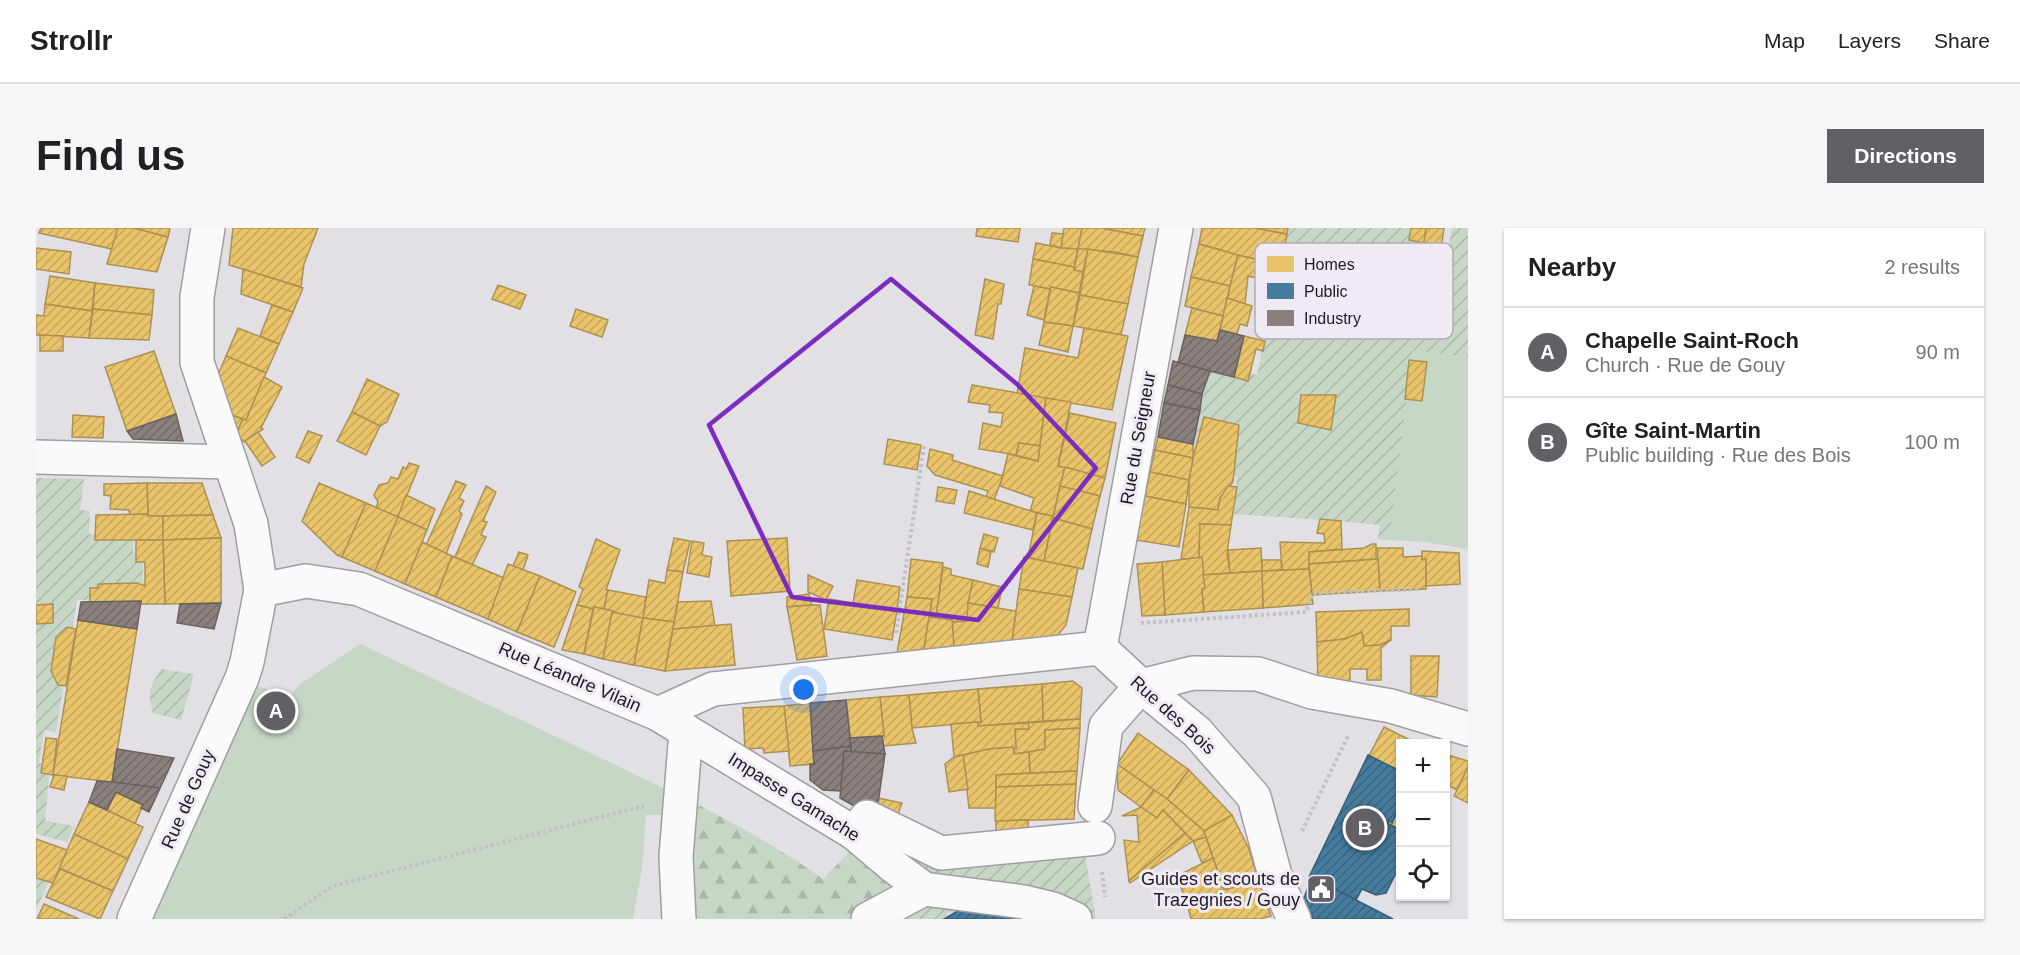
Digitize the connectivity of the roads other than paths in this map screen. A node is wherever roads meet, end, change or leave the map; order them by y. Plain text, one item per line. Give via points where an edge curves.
1 (208, 228) edge
2 (1176, 228) edge
3 (36, 457) edge
4 (230, 462) junction
5 (261, 590) junction
6 (1100, 648) junction
7 (1141, 686) junction
8 (658, 714) junction
9 (1468, 729) edge
10 (686, 731) junction
11 (1095, 806) dead end
12 (858, 836) junction
13 (1098, 838) dead end
14 (924, 889) junction
15 (134, 919) edge
16 (679, 919) edge
17 (868, 919) edge
18 (1076, 919) edge
19 (1294, 919) edge

1 - 4 street, Rue de Gouy via 197,297 197,362
2 - 6 street, Rue du Seigneur
3 - 4 street
4 - 5 street, Rue de Gouy via 251,524
5 - 8 street, Rue Léandre Vilain via 306,581 359,588
5 - 15 street, Rue de Gouy via 242,678
6 - 7 street, Rue des Bois
6 - 8 street, Rue Léandre Vilain via 713,688
7 - 9 street via 1193,673 1258,674 1312,692 1391,706
7 - 11 street via 1106,726
7 - 19 street, Rue des Bois via 1197,732 1254,797 1276,879
8 - 10 street, Impasse Gamache
10 - 12 street, Impasse Gamache
10 - 16 street via 676,857
12 - 13 street via 867,817 941,853
12 - 14 street, Impasse Gamache
14 - 17 street
14 - 18 street, Impasse Gamache via 1024,902

